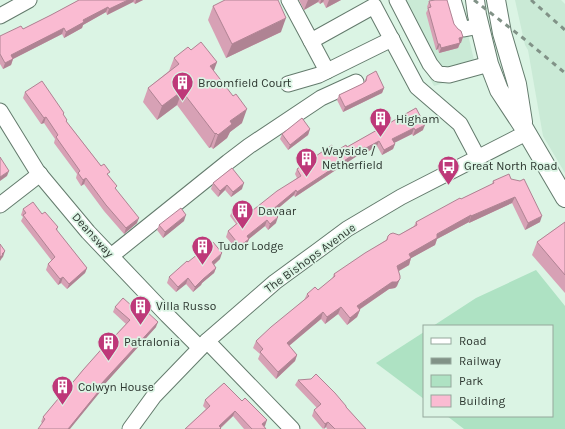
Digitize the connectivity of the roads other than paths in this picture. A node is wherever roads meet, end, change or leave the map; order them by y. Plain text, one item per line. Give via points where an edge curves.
1 (29, 0) edge
2 (289, 0) edge
3 (397, 0) edge
4 (453, 0) edge
5 (475, 0) edge
6 (497, 5) edge
7 (0, 16) edge
8 (480, 26) junction
9 (392, 39) junction
10 (311, 41) junction
11 (489, 64) junction
12 (323, 73) junction
13 (356, 82) dead end
14 (288, 84) dead end
15 (0, 112) edge
16 (525, 130) junction
17 (478, 158) junction
18 (40, 174) junction
19 (565, 198) edge
20 (0, 205) edge
21 (111, 256) junction
22 (204, 345) junction
23 (130, 429) edge
24 (292, 429) edge

1 - 7 street
2 - 10 street
3 - 11 street via 430,64 438,74 449,75
4 - 8 street via 461,27 464,29
5 - 8 main road
6 - 16 main road via 502,33 517,84
8 - 11 main road
9 - 10 street via 374,6
9 - 12 street
9 - 17 street via 418,87 460,124
10 - 12 street
11 - 16 main road via 499,90
12 - 14 street
13 - 21 street via 322,98 249,146
15 - 18 street, Deansway
16 - 17 street, The Bishops Avenue
16 - 19 main road
17 - 22 street, The Bishops Avenue via 401,197 348,229 275,282
18 - 20 street
18 - 21 street, Deansway
21 - 22 street, Deansway via 167,315
22 - 23 street, The Bishops Avenue via 154,396
22 - 24 street, Deansway

